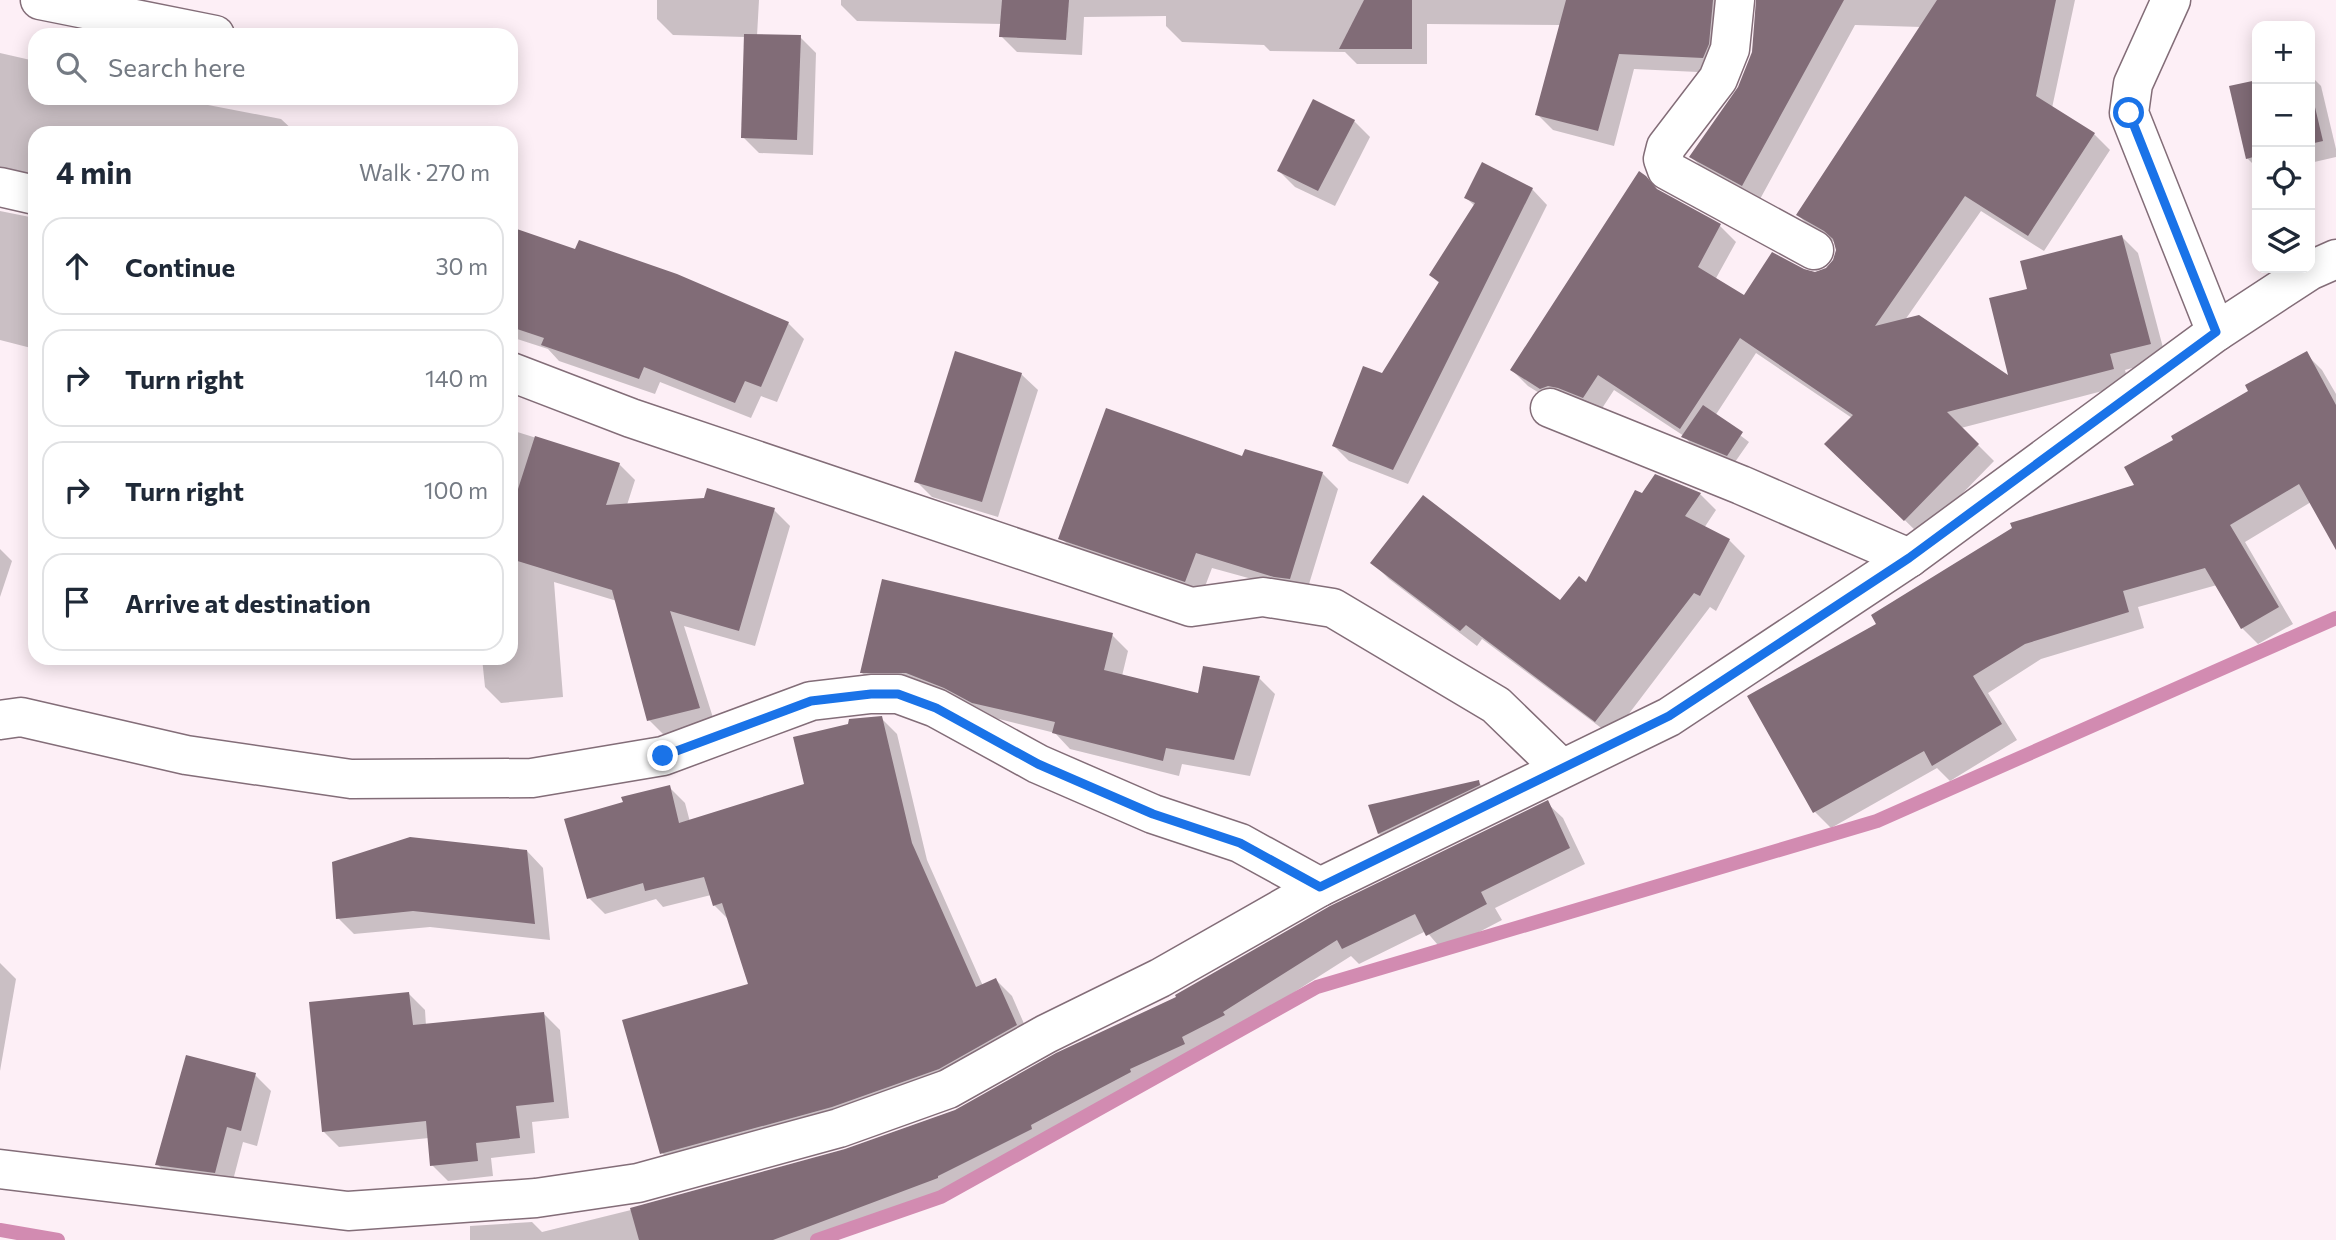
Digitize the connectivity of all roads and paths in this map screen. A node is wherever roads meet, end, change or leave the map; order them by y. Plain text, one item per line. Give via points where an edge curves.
1 (40, 0) edge
2 (1735, 0) edge
3 (2171, 0) edge
4 (180, 28) edge
5 (0, 187) edge
6 (28, 193) edge
7 (1814, 250) dead end
8 (2336, 259) edge
9 (2216, 332) junction
10 (518, 375) edge
11 (1550, 408) dead end
12 (1909, 558) junction
13 (0, 720) edge
14 (1561, 768) junction
15 (1320, 887) junction
16 (0, 1170) edge

1 - 4 street
2 - 7 street via 1730,48 1718,79 1666,147 1663,159 1667,170
3 - 9 street via 2133,84 2129,113
5 - 6 street
8 - 9 street via 2309,271
9 - 12 street
10 - 14 street via 631,418 1191,607 1263,597 1333,608 1496,705
11 - 12 street
12 - 14 street via 1669,716
13 - 15 street via 21,717 186,755 351,779 532,778 663,756 811,701 898,694 936,708 1051,770 1153,814 1240,843
14 - 15 street
15 - 16 street via 1160,978 948,1089 839,1128 638,1183 536,1198 348,1211

